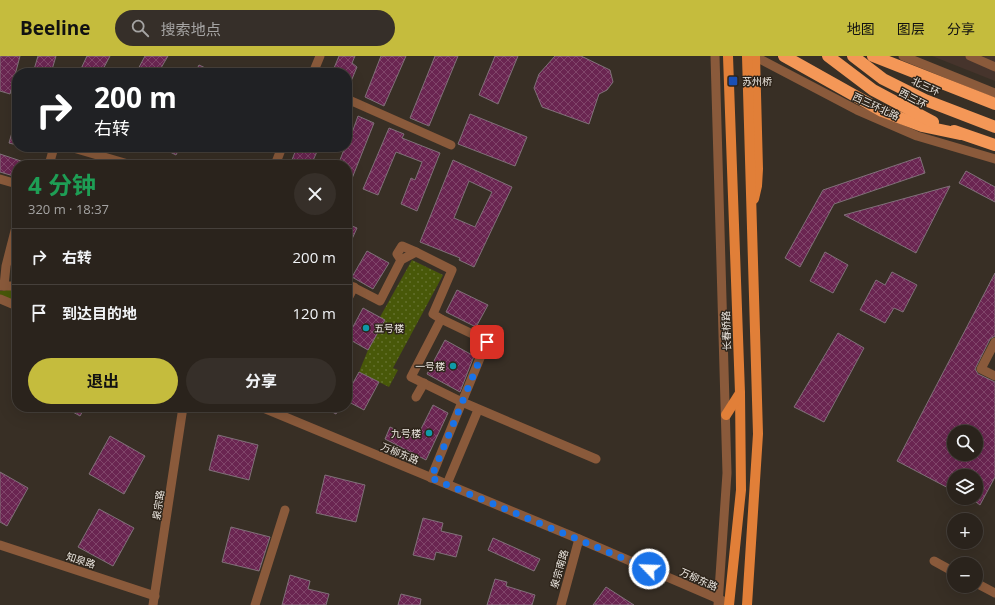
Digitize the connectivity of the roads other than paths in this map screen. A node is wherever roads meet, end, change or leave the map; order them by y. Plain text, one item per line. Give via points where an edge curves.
1 (320, 56) edge
2 (715, 56) edge
3 (728, 56) edge
4 (747, 56) edge
5 (754, 56) edge
6 (784, 56) edge
7 (828, 56) edge
8 (853, 56) edge
9 (873, 56) edge
10 (902, 56) edge
11 (970, 56) edge
12 (995, 67) edge
13 (315, 68) edge
14 (995, 92) edge
15 (352, 102) edge
16 (995, 104) edge
17 (995, 127) edge
18 (960, 134) junction
19 (452, 145) dead end
20 (995, 145) edge
21 (87, 152) edge
22 (995, 159) edge
23 (114, 160) edge
24 (0, 179) edge
25 (12, 183) edge
26 (751, 209) junction
27 (12, 243) edge
28 (12, 285) edge
29 (2, 286) edge
30 (352, 287) edge
31 (0, 299) edge
32 (12, 304) edge
33 (442, 319) junction
34 (995, 342) edge
35 (995, 376) edge
36 (424, 383) junction
37 (740, 393) junction
38 (416, 397) dead end
39 (462, 402) junction
40 (478, 410) junction
41 (182, 412) edge
42 (283, 412) edge
43 (726, 415) junction
44 (596, 459) dead end
45 (431, 478) junction
46 (447, 484) junction
47 (285, 510) dead end
48 (579, 539) junction
49 (0, 545) edge
50 (934, 561) dead end
51 (947, 568) edge
52 (983, 587) edge
53 (995, 593) edge
54 (156, 596) junction
55 (718, 602) edge
56 (731, 604) edge
57 (153, 605) edge
58 (255, 605) edge
59 (561, 605) edge
60 (747, 605) edge

1 - 13 street
2 - 43 street, 长春桥路
3 - 37 main road, 长春桥路
4 - 26 main road
5 - 22 street, 西三环北路 via 857,110 917,136
5 - 26 main road via 758,186
6 - 18 highway via 882,111 922,126
7 - 18 highway, 西三环 via 873,90 923,118
8 - 17 highway, 北三环 via 890,82 924,100
9 - 16 highway
10 - 14 street
11 - 12 street
15 - 19 street
18 - 20 highway, 西三环
21 - 23 street
24 - 25 street
26 - 60 main road via 758,434
27 - 29 street
28 - 29 street
30 - 33 street via 380,300 401,260 416,252 452,270 433,314
31 - 32 street
33 - 36 street via 411,377
33 - 39 street via 487,342
34 - 35 street via 981,368
36 - 38 street
36 - 39 street
37 - 43 main road
37 - 56 main road, 长春桥路 via 741,490
39 - 40 street
39 - 45 street
40 - 44 street
40 - 46 street
41 - 54 street, 泉宗路
42 - 45 street, 万柳东路
43 - 55 street, 长春桥路 via 727,473
45 - 46 street, 万柳东路
46 - 48 street, 万柳东路
47 - 58 street
48 - 55 street, 万柳东路
48 - 59 street, 泉宗南路
49 - 54 street, 知泉路
50 - 51 street
52 - 53 street
54 - 57 street, 泉宗路
55 - 56 street, 万柳东路

